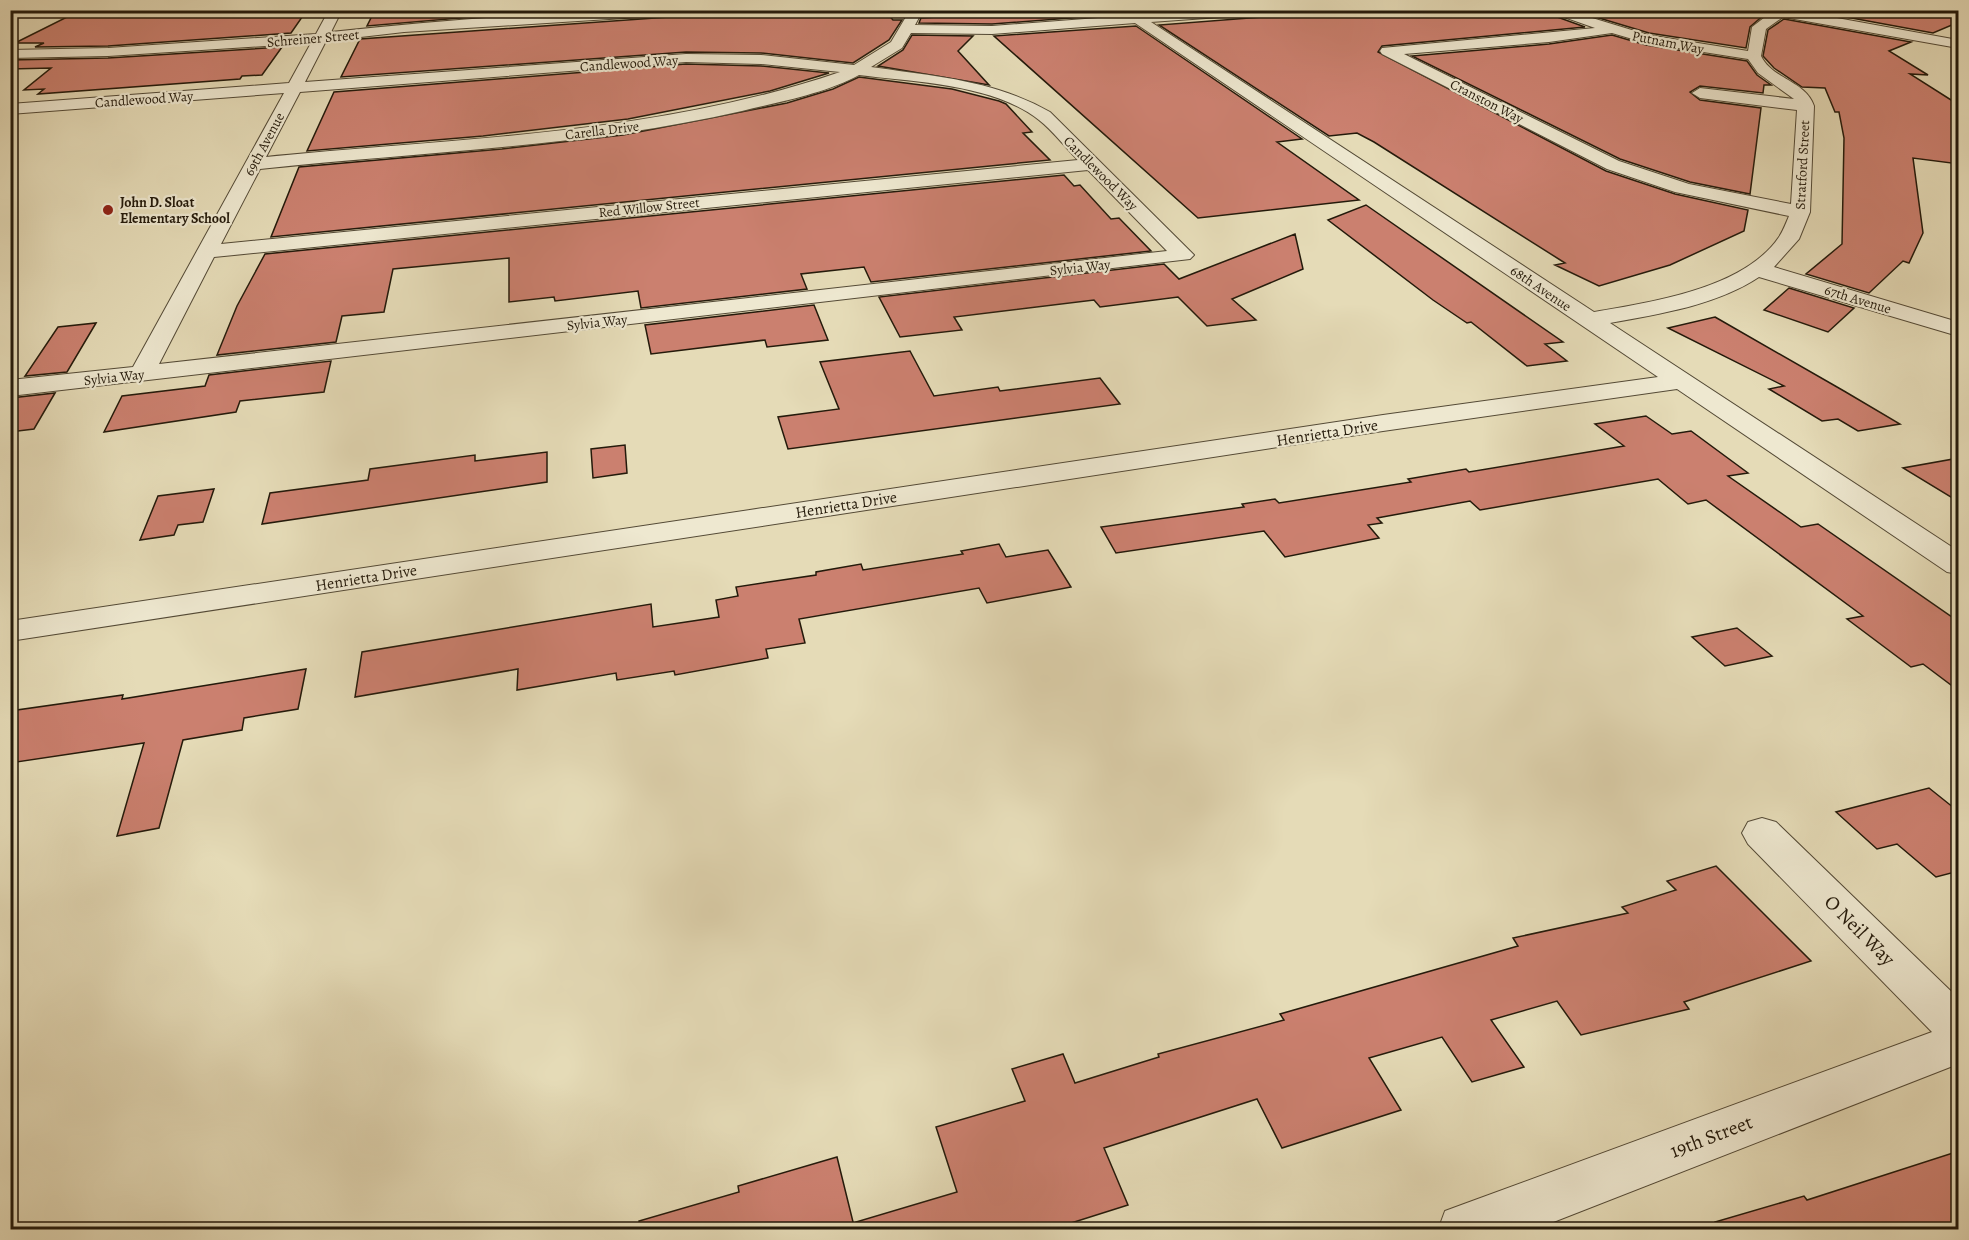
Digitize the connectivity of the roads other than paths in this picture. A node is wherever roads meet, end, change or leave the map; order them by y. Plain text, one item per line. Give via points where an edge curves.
1 (336, 10) edge
2 (687, 10) edge
3 (917, 10) edge
4 (1261, 10) edge
5 (1550, 10) edge
6 (1774, 12) edge
7 (1131, 15) edge
8 (516, 16) edge
9 (911, 29) junction
10 (1610, 30) junction
11 (322, 38) junction
12 (1957, 49) edge
13 (10, 54) edge
14 (1754, 56) junction
15 (856, 69) junction
16 (294, 88) junction
17 (1700, 93) dead end
18 (1806, 106) junction
19 (10, 109) edge
20 (253, 164) junction
21 (1092, 164) junction
22 (1800, 212) junction
23 (206, 252) junction
24 (1183, 255) joint
25 (1757, 269) junction
26 (1589, 320) junction
27 (1959, 329) edge
28 (141, 374) junction
29 (1682, 381) junction
30 (10, 388) edge
31 (1959, 564) edge
32 (10, 631) edge
33 (1762, 833) dead end
34 (1959, 1028) edge
35 (1959, 1043) edge
36 (1487, 1226) edge

1 - 11 street, 69th Avenue
2 - 8 street, Schreiner Street
3 - 9 street, Carella Drive
4 - 7 street
5 - 10 street, Putnam Way
6 - 12 street
6 - 14 street via 1759,27
7 - 9 street via 992,30
7 - 26 street, 68th Avenue
8 - 11 street, Schreiner Street
9 - 15 street, Carella Drive via 889,50
10 - 14 street, Putnam Way
10 - 22 street, Cranston Way via 1387,51 1641,176 1711,196
11 - 13 street, Schreiner Street via 108,52
11 - 16 street, 69th Avenue
14 - 18 street, Stratford Street via 1762,69 1800,94
15 - 16 street, Candlewood Way via 774,59 696,58
15 - 20 street, Carella Drive via 776,99 642,126
15 - 21 street, Candlewood Way via 955,84 1017,101 1044,116
16 - 19 street, Candlewood Way
16 - 20 street, 69th Avenue
17 - 18 street
18 - 22 street, Stratford Street
20 - 23 street, 69th Avenue
21 - 23 street, Red Willow Street
21 - 24 street, Candlewood Way
22 - 25 street, Stratford Street via 1797,228 1784,248
23 - 28 street, 69th Avenue
24 - 28 street, Sylvia Way
25 - 26 street, Stratford Street via 1695,296
25 - 27 street, 67th Avenue
26 - 29 street, 68th Avenue
28 - 30 street, Sylvia Way
29 - 31 street, 68th Avenue
29 - 32 street, Henrietta Drive
33 - 34 street, O Neil Way
35 - 36 street, 19th Street

